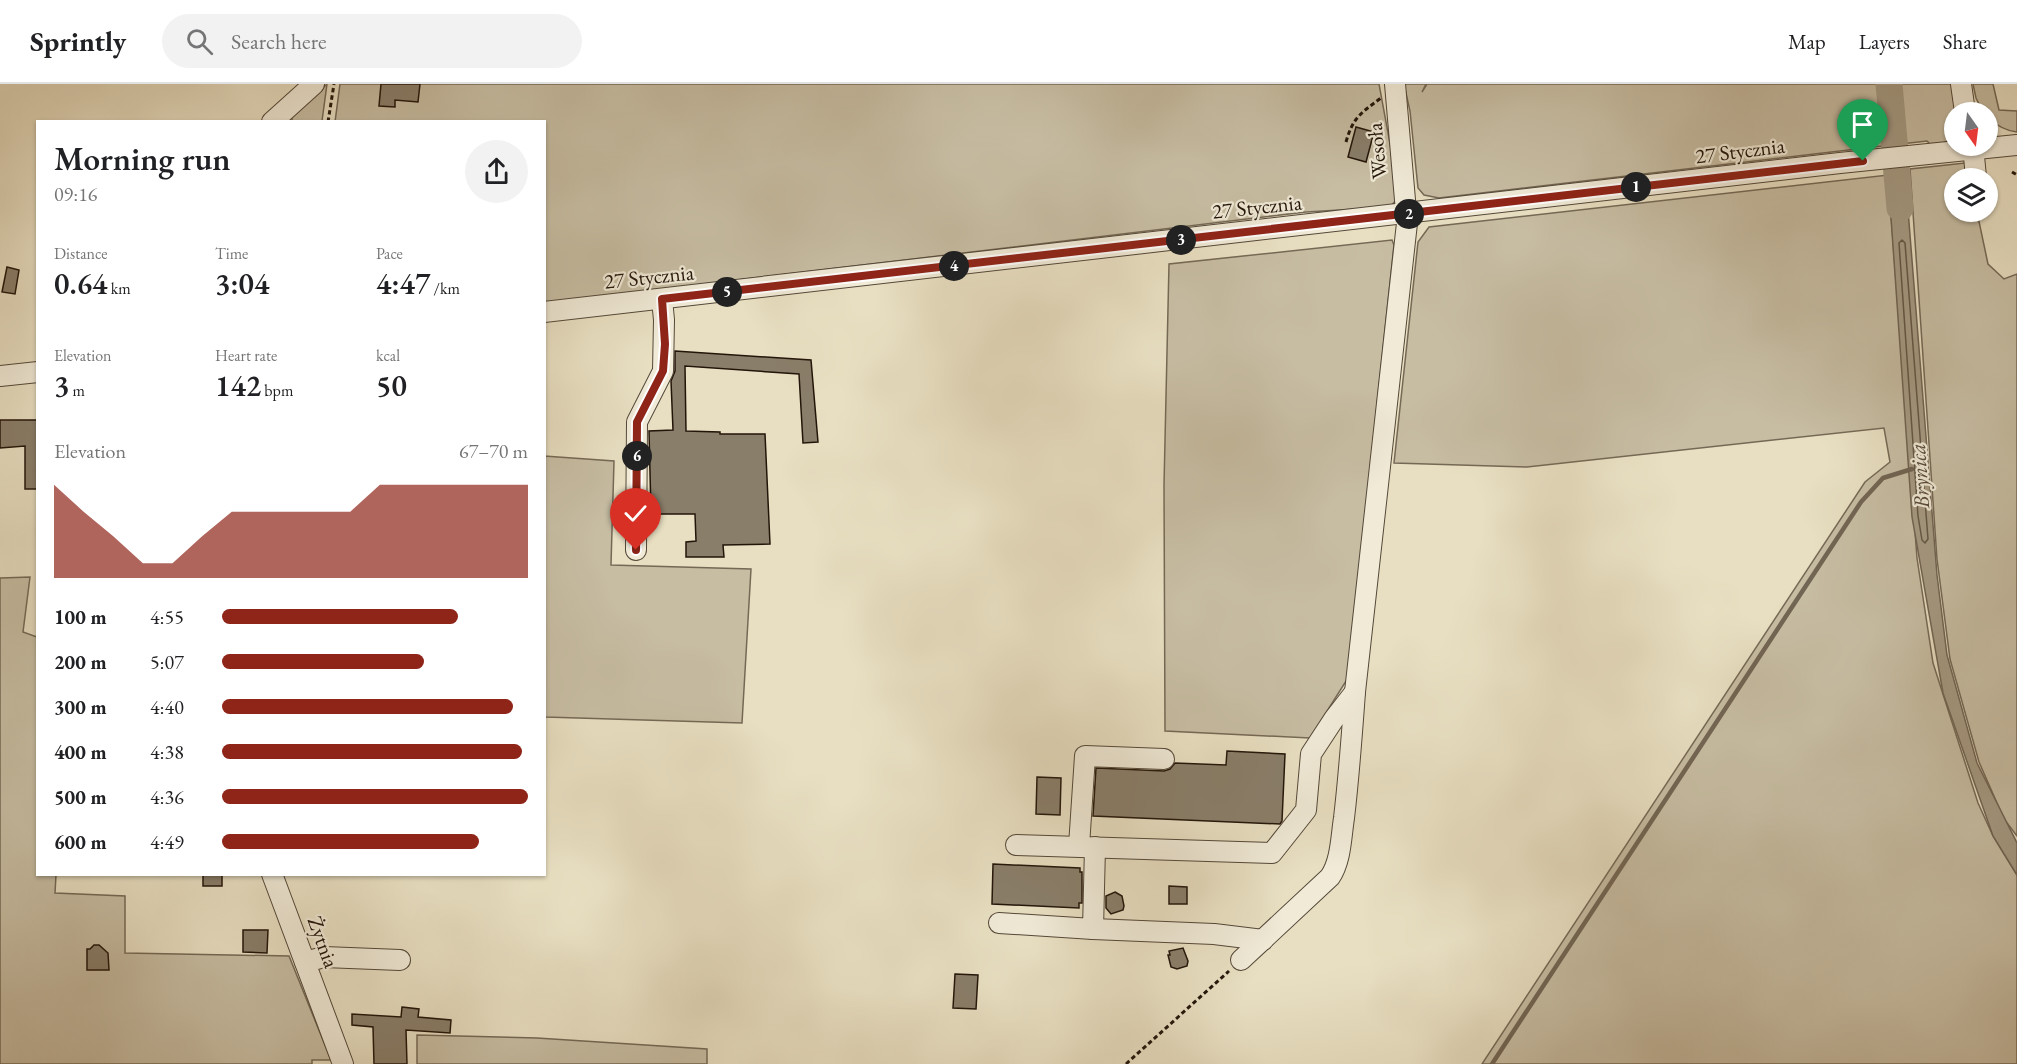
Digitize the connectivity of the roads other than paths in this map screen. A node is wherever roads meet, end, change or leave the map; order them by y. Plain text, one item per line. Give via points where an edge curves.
1 (314, 84) edge
2 (1961, 84) edge
3 (1395, 87) edge
4 (1964, 102) edge
5 (274, 120) edge
6 (2017, 145) edge
7 (1998, 146) edge
8 (1944, 151) edge
9 (1407, 214) junction
10 (662, 299) junction
11 (546, 312) edge
12 (36, 372) edge
13 (0, 376) edge
14 (636, 550) dead end
15 (1355, 692) junction
16 (1164, 759) dead end
17 (1016, 845) dead end
18 (1087, 846) junction
19 (273, 876) edge
20 (999, 923) dead end
21 (1093, 928) junction
22 (1263, 940) junction
23 (400, 960) dead end
24 (1241, 960) road end
25 (304, 962) junction
26 (343, 1064) edge

1 - 5 street
2 - 4 street
3 - 9 street, Wesoła
6 - 7 street, 27 Stycznia
8 - 9 street, 27 Stycznia
9 - 10 street, 27 Stycznia
9 - 15 street, Wesoła
10 - 11 street, 27 Stycznia
10 - 14 street via 663,371 637,422
12 - 13 street
15 - 18 street via 1311,754 1306,810 1272,853
15 - 22 street, Wesoła via 1350,769 1335,870
16 - 18 street via 1085,756
17 - 18 street
18 - 21 street
19 - 25 street, Żytnia
20 - 21 street
21 - 22 street
22 - 24 street, Wesoła
23 - 25 street via 324,957
25 - 26 street, Żytnia

